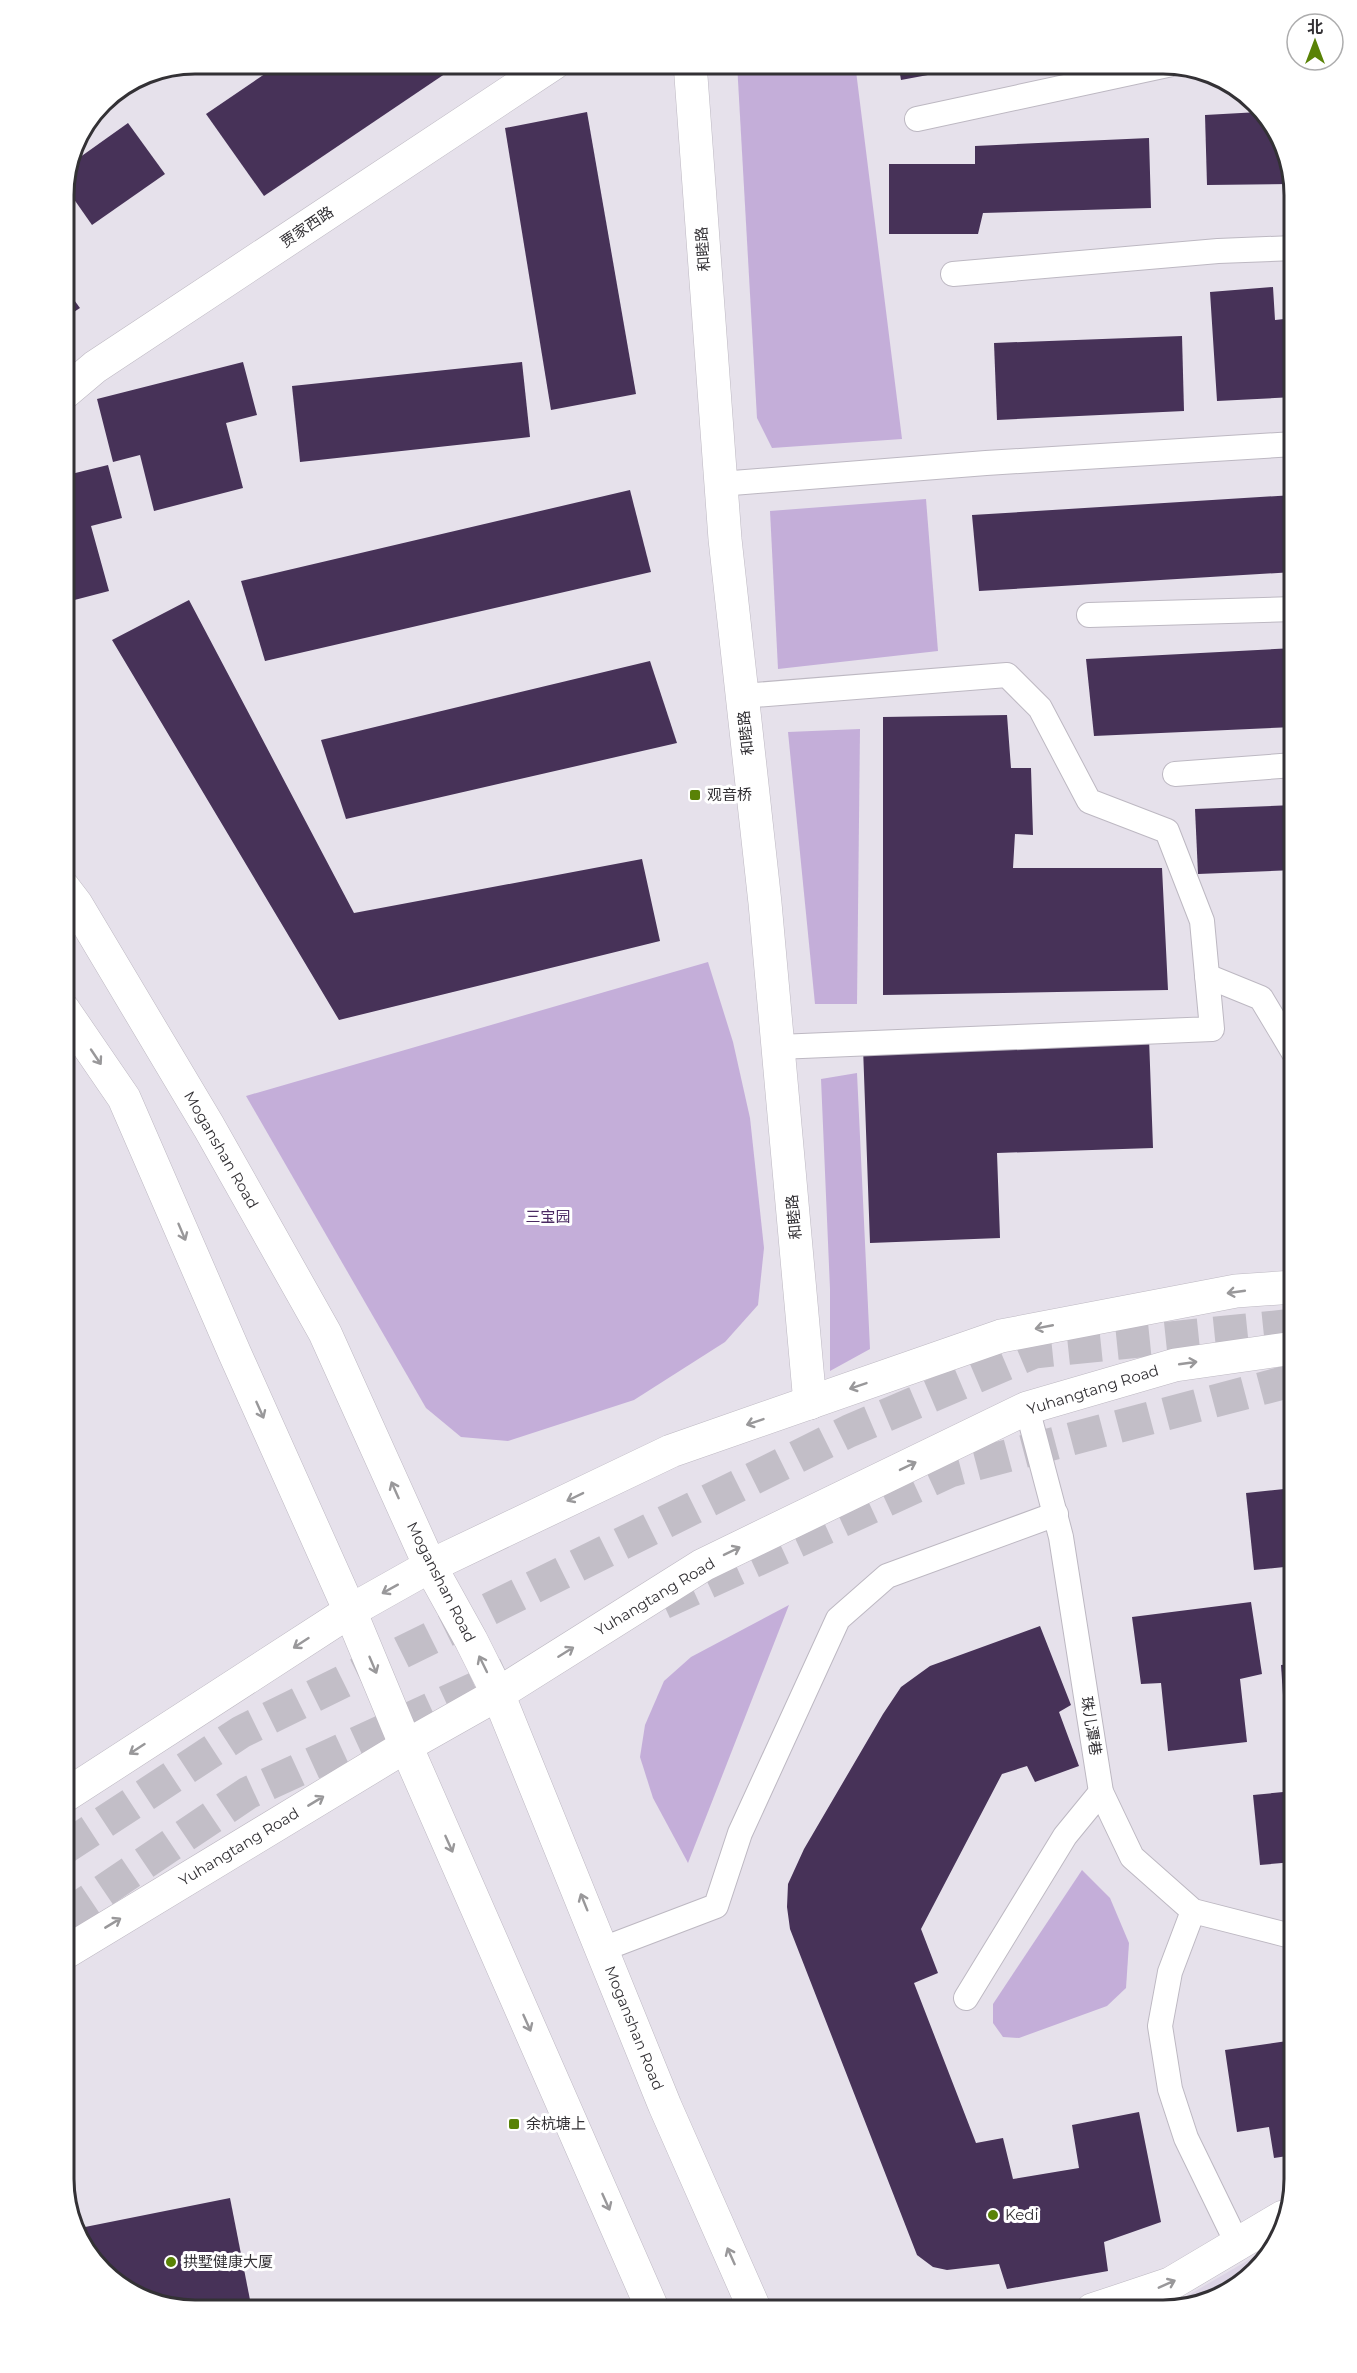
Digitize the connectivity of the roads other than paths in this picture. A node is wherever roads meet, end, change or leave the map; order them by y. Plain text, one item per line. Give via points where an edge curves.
1 (537, 74) edge
2 (691, 74) edge
3 (1126, 74) edge
4 (917, 119) dead end
5 (1284, 248) edge
6 (953, 274) dead end
7 (74, 385) edge
8 (1284, 445) edge
9 (720, 484) junction
10 (1284, 609) edge
11 (1089, 615) dead end
12 (742, 696) junction
13 (1284, 766) edge
14 (1175, 774) dead end
15 (74, 901) edge
16 (1207, 976) junction
17 (74, 1025) edge
18 (1284, 1037) edge
19 (778, 1047) junction
20 (1284, 1288) edge
21 (1284, 1349) edge
22 (810, 1403) junction
23 (1027, 1408) junction
24 (1056, 1514) junction
25 (430, 1566) junction
26 (350, 1611) junction
27 (498, 1694) junction
28 (406, 1746) junction
29 (74, 1790) edge
30 (1101, 1792) junction
31 (1193, 1911) junction
32 (1284, 1934) edge
33 (74, 1947) edge
34 (603, 1949) junction
35 (966, 1998) dead end
36 (1275, 2221) edge
37 (1237, 2243) junction
38 (648, 2299) edge
39 (750, 2300) edge
40 (1122, 2300) edge

1 - 7 main road, 贾家西路 via 95,367
2 - 9 main road, 和睦路
3 - 4 lane
5 - 6 lane
8 - 9 lane via 986,462
9 - 12 main road, 和睦路
10 - 11 lane
12 - 16 lane via 1007,675 1040,708 1089,801 1167,831 1202,921
12 - 19 main road, 和睦路
13 - 14 lane
25 -> 15 main road, Moganshan Road via 325,1334 209,1127
16 - 18 lane via 1261,999
16 - 19 lane via 1212,1029
17 -> 26 main road via 124,1098
19 - 22 main road, 和睦路
20 -> 22 main road via 1236,1291 1001,1336
23 -> 21 main road, Yuhangtang Road via 1175,1365
22 -> 25 main road via 671,1451
23 - 24 lane, 珠儿潭巷
27 -> 23 main road, Yuhangtang Road via 703,1565
24 - 30 lane, 珠儿潭巷
24 - 34 lane via 887,1576 838,1619 740,1833 716,1906
25 -> 26 main road
27 -> 25 main road, Moganshan Road
26 -> 28 main road
26 -> 29 main road
27 - 28 main road, Yuhangtang Road
34 -> 27 main road, Moganshan Road
33 -> 28 main road, Yuhangtang Road
28 -> 38 main road
30 - 31 lane, 珠儿潭巷 via 1132,1857
30 - 35 lane via 1065,1836
31 - 32 lane, 珠儿潭巷
31 - 37 lane via 1170,1972 1160,2026 1170,2089 1186,2138
39 -> 34 main road, Moganshan Road via 665,2106
36 - 37 main road
40 -> 37 main road via 1170,2284

